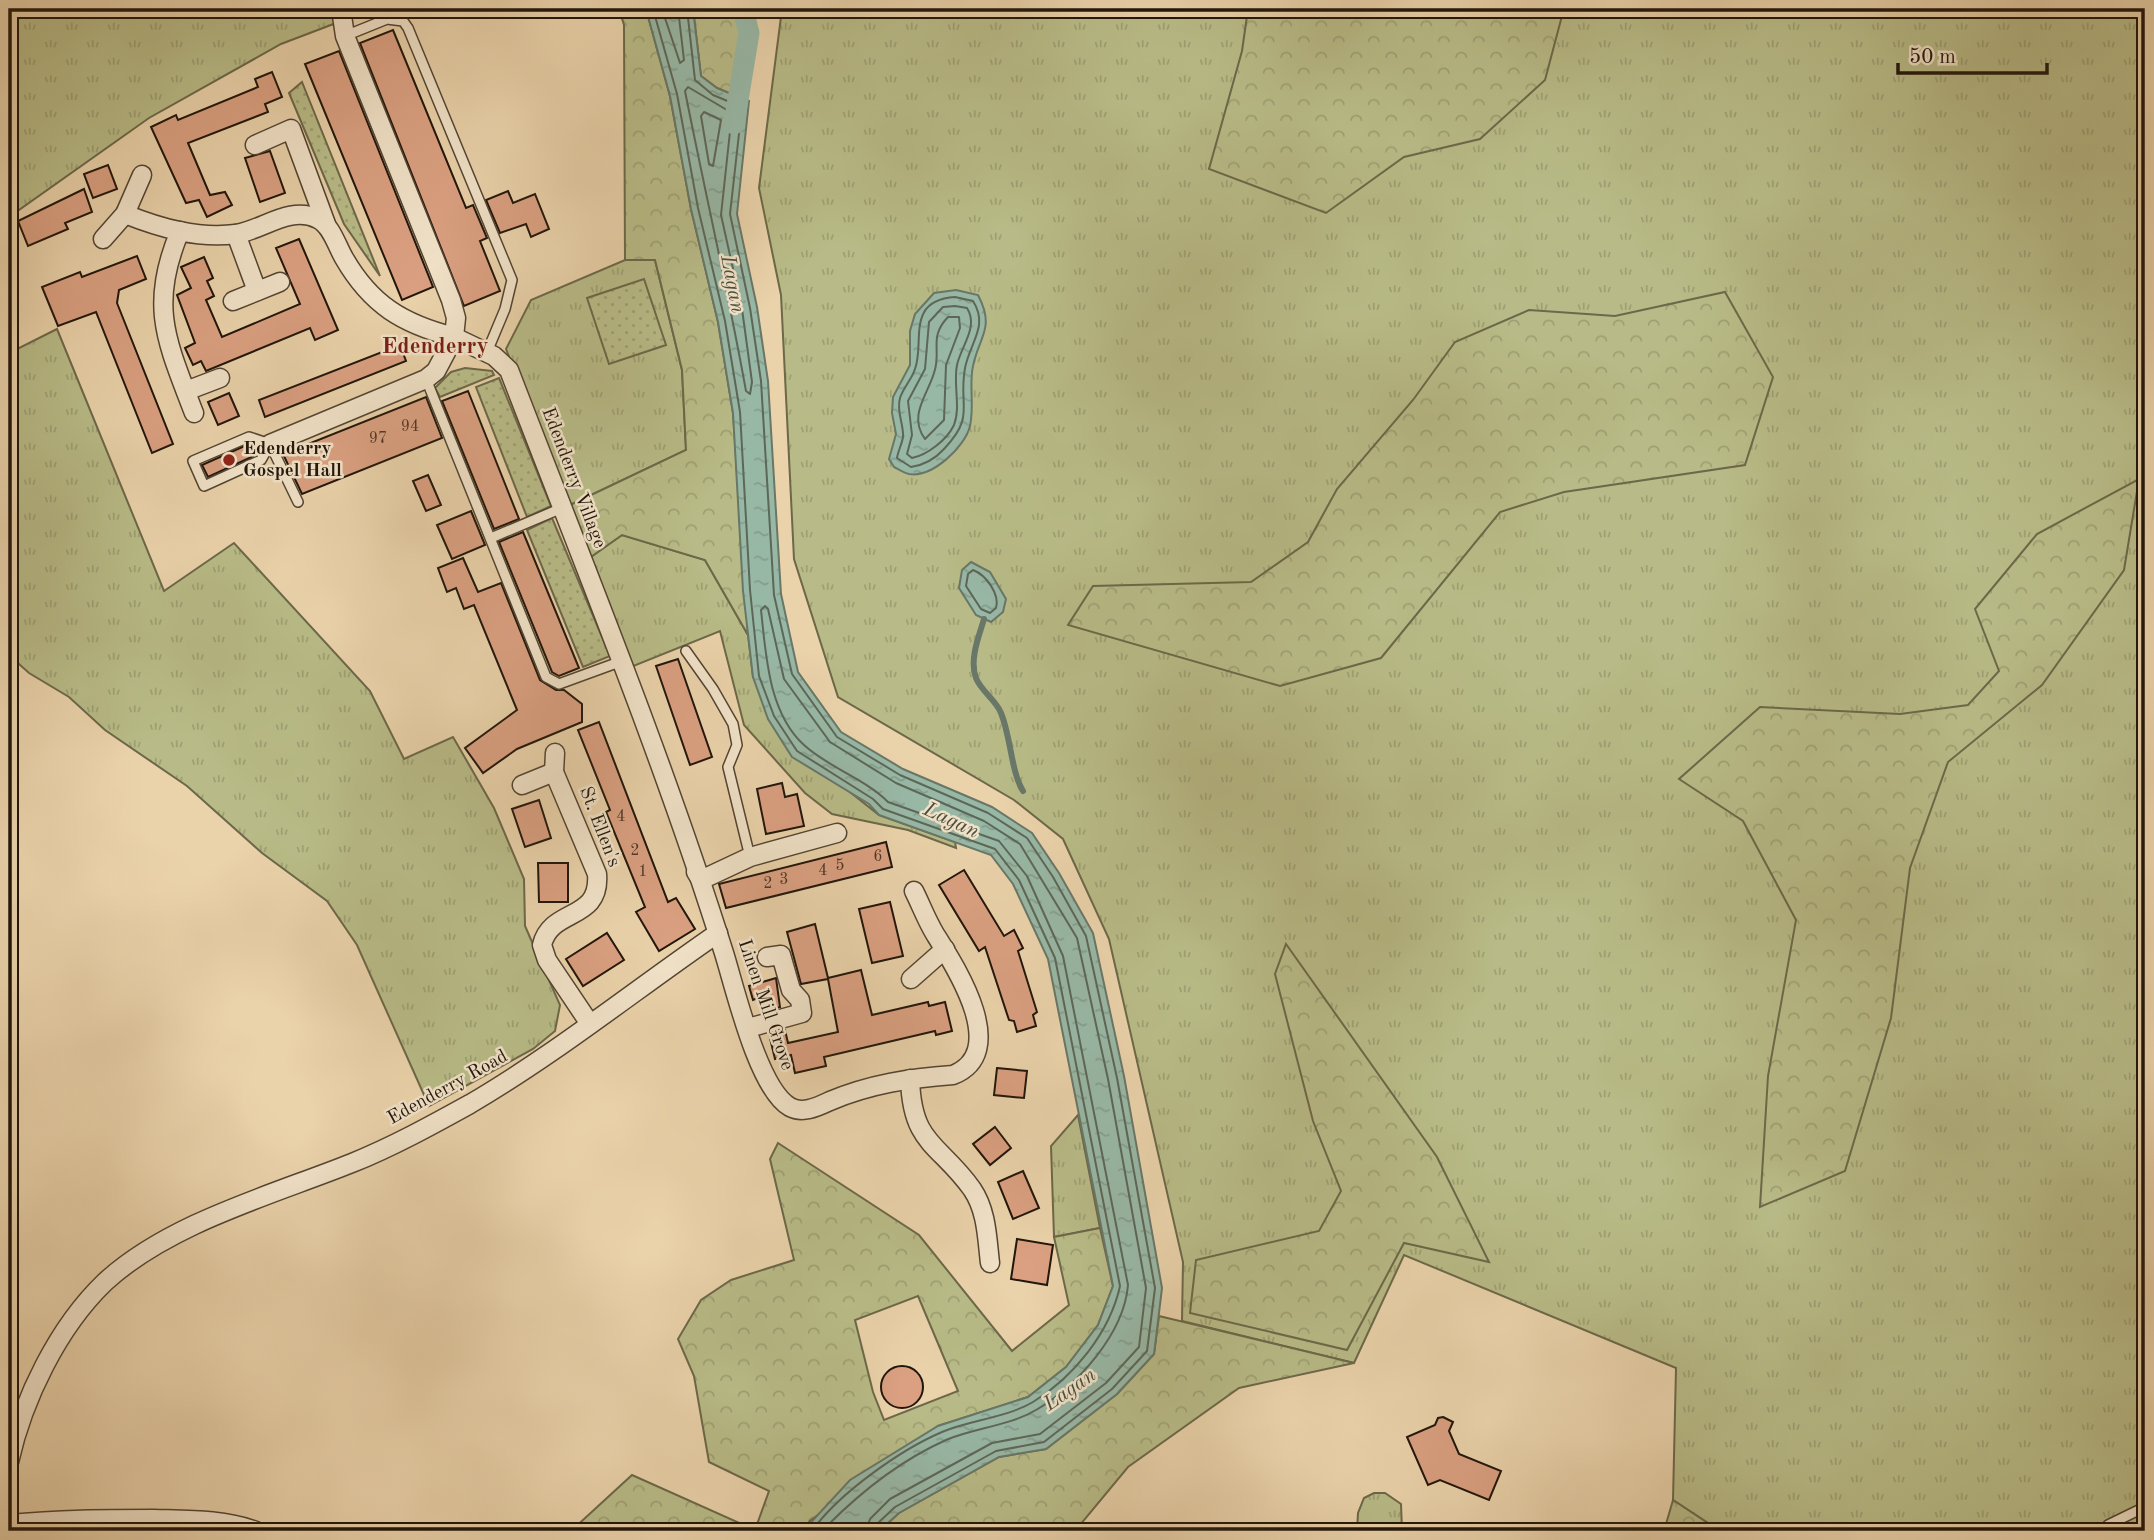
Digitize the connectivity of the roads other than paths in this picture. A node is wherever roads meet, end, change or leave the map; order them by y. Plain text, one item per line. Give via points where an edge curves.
1 (341, 9) edge
2 (345, 36) junction
3 (255, 145) dead end
4 (142, 175) dead end
5 (125, 214) junction
6 (326, 224) junction
7 (180, 231) junction
8 (236, 234) junction
9 (103, 239) dead end
10 (280, 282) dead end
11 (257, 291) junction
12 (233, 301) dead end
13 (454, 337) junction
14 (487, 352) junction
15 (220, 378) dead end
16 (426, 379) junction
17 (186, 391) junction
18 (194, 413) dead end
19 (270, 444) junction
20 (298, 502) dead end
21 (562, 509) junction
22 (491, 538) junction
23 (686, 650) dead end
24 (622, 661) junction
25 (555, 753) dead end
26 (554, 772) junction
27 (522, 785) dead end
28 (837, 833) dead end
29 (750, 857) junction
30 (696, 872) junction
31 (914, 891) dead end
32 (718, 933) junction
33 (945, 949) junction
34 (767, 957) dead end
35 (911, 979) dead end
36 (590, 1024) junction
37 (748, 1028) junction
38 (910, 1079) junction
39 (990, 1264) dead end
40 (9, 1462) edge
41 (2145, 1507) edge
42 (9, 1524) edge
43 (2108, 1525) dead end
44 (256, 1531) edge

1 - 2 street
2 - 13 street via 452,300
2 - 14 lane via 387,19 403,21 408,27 512,280
3 - 6 street, Edenderry Village via 291,129
4 - 5 street
5 - 7 street
5 - 9 street
6 - 8 street via 299,214
6 - 13 street, Edenderry Village via 350,269 389,312
7 - 8 street
7 - 17 street via 164,275 162,312
8 - 11 street
10 - 11 street
11 - 12 street
13 - 14 street, Edenderry Village
13 - 16 street
14 - 21 street, Edenderry Village via 509,370
15 - 17 street
16 - 19 street
16 - 22 lane
17 - 18 street
19 - 19 lane via 261,460 204,486 193,461 249,437
19 - 20 lane
21 - 22 lane
21 - 24 street, Edenderry Village
22 - 24 lane via 546,677 559,684
23 - 29 lane via 733,724 737,745 728,767
24 - 30 street
25 - 26 street, St. Ellen's
26 - 27 street, St. Ellen's
26 - 36 street, St. Ellen's via 598,884 590,903 551,926 541,945
28 - 29 street
29 - 30 street via 701,880
30 - 32 street
31 - 33 street, Linen Mill Grove
32 - 36 street, Edenderry Road
32 - 37 street, Linen Mill Grove
33 - 35 street
33 - 38 street, Linen Mill Grove via 973,1004 978,1025 975,1052 964,1071
34 - 37 street via 782,955 803,1013
36 - 40 street, Edenderry Road via 556,1051 436,1122 356,1161 211,1219 148,1251 106,1282 72,1320 40,1377 14,1437
37 - 38 street, Linen Mill Grove via 763,1074 791,1108 803,1110 853,1091
38 - 39 street via 911,1110 920,1133 973,1191 985,1216
41 - 43 lane
42 - 44 street via 69,1518 222,1521

